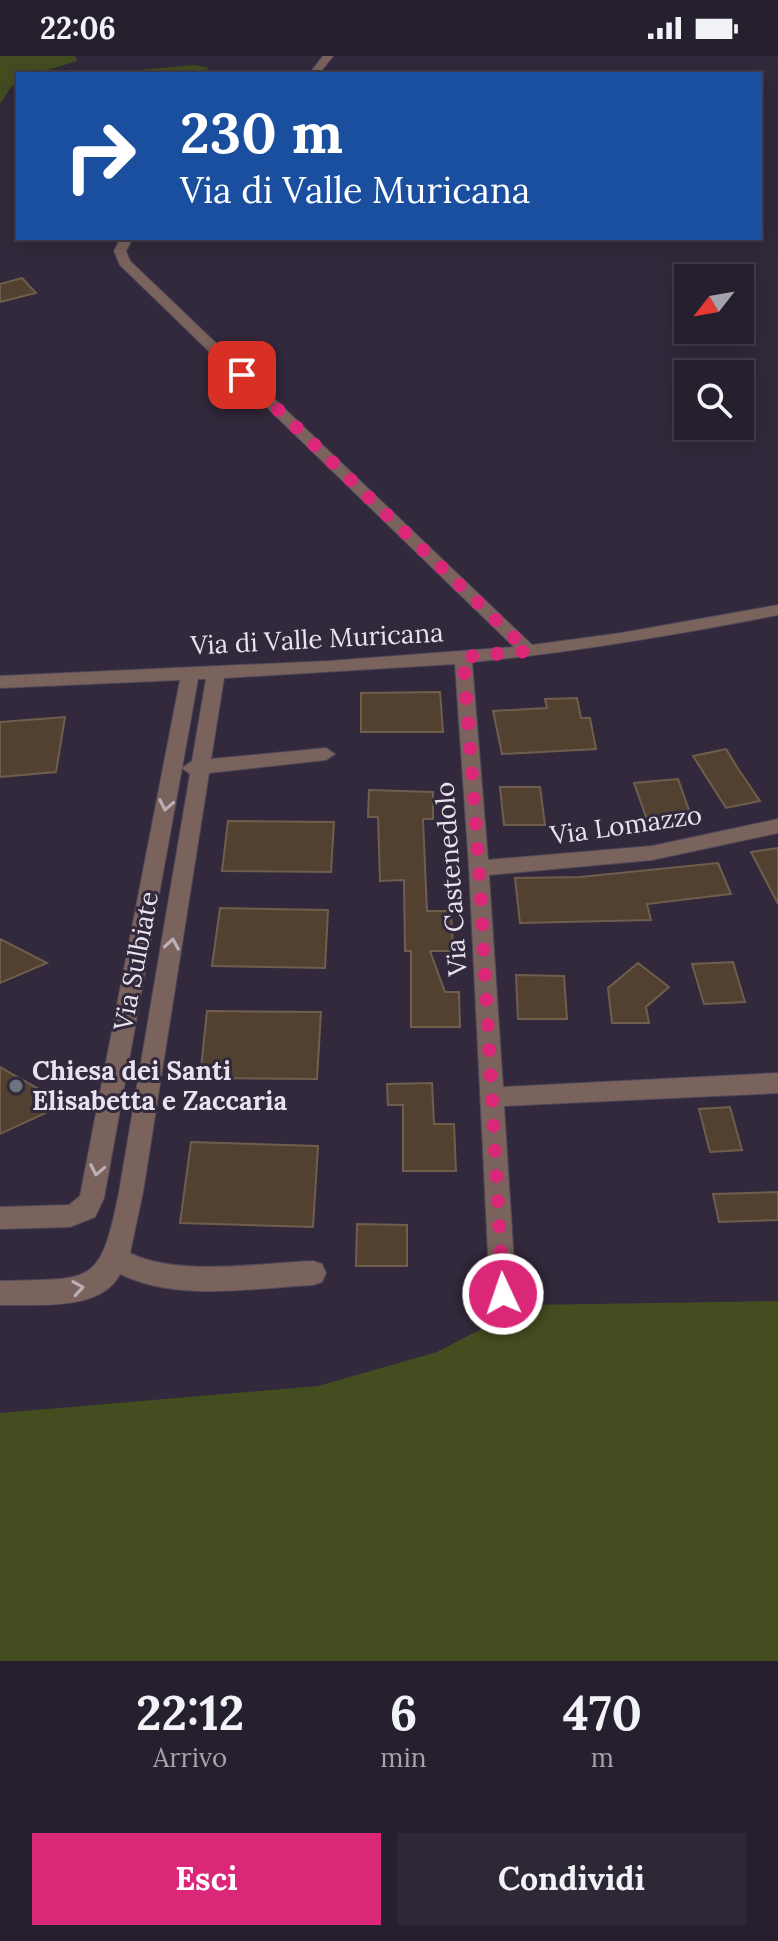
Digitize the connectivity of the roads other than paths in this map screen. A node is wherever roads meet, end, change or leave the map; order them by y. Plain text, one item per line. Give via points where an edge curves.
1 (328, 56) edge
2 (316, 72) edge
3 (126, 240) edge
4 (778, 610) edge
5 (528, 651) junction
6 (463, 657) junction
7 (216, 671) junction
8 (190, 673) junction
9 (0, 682) edge
10 (326, 754) dead end
11 (173, 768) junction
12 (200, 768) junction
13 (778, 826) edge
14 (479, 868) junction
15 (149, 895) junction
16 (180, 895) junction
17 (130, 995) junction
18 (163, 996) junction
19 (778, 1083) edge
20 (493, 1097) junction
21 (107, 1116) junction
22 (143, 1121) junction
23 (0, 1218) edge
24 (117, 1259) junction
25 (313, 1273) dead end
26 (0, 1293) edge
27 (503, 1294) dead end

1 - 2 street
3 - 5 street via 120,251 124,262
4 - 5 street, Via di Valle Muricana
5 - 6 street, Via di Valle Muricana
6 - 7 street, Via di Valle Muricana
6 - 14 street, Via Castenedolo
7 - 8 street, Via di Valle Muricana
7 - 12 street, Via Sulbiate
8 - 9 street, Via di Valle Muricana
8 - 11 street, Via Sulbiate
10 - 12 street
11 - 12 street
11 -> 15 street, Via Sulbiate
12 - 16 street, Via Sulbiate
13 - 14 street, Via Lomazzo via 652,853
14 - 20 street, Via Castenedolo
15 - 16 street
15 - 17 street, Via Sulbiate
18 -> 16 street, Via Sulbiate
17 - 18 street
17 - 21 street, Via Sulbiate
18 - 22 street, Via Sulbiate
19 - 20 street
20 - 27 street, Via Castenedolo
21 - 22 street
21 -> 23 street, Via Sulbiate via 86,1209 70,1216
22 - 24 street, Via Sulbiate
24 - 25 street via 165,1275
26 -> 24 street via 91,1286

